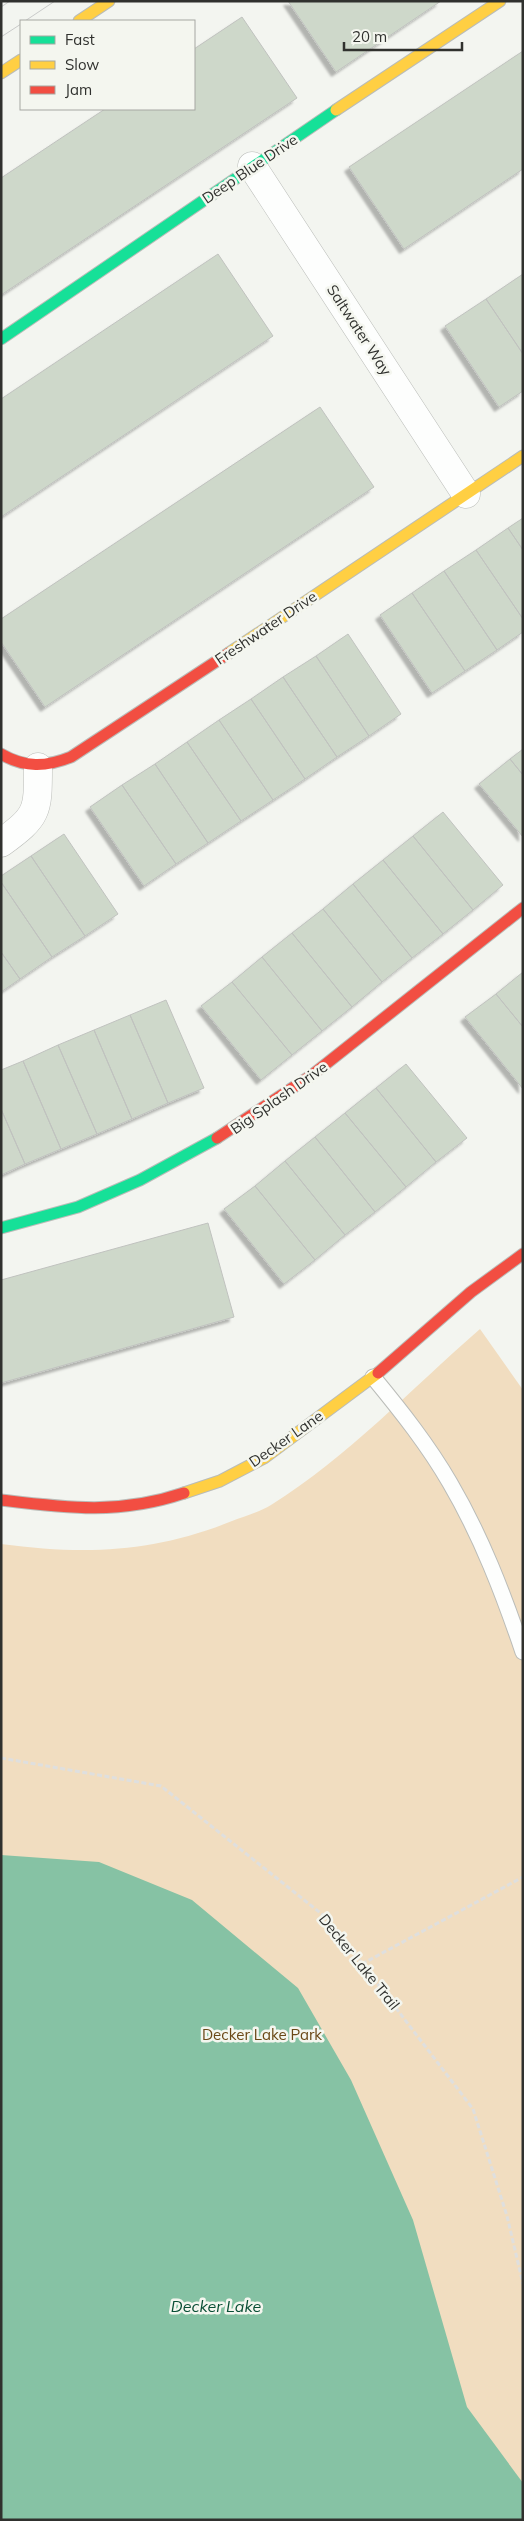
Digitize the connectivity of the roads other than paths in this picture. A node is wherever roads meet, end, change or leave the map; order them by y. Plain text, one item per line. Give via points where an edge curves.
1 (109, 1) edge
2 (500, 1) edge
3 (80, 20) edge
4 (20, 61) edge
5 (1, 73) edge
6 (252, 166) junction
7 (1, 339) edge
8 (523, 456) edge
9 (466, 494) junction
10 (1, 754) edge
11 (38, 768) junction
12 (1, 843) edge
13 (523, 908) edge
14 (1, 1228) edge
15 (521, 1259) edge
16 (373, 1377) junction
17 (1, 1500) edge
18 (523, 1652) edge

1 - 3 street
2 - 6 street, Deep Blue Drive
4 - 5 street
6 - 7 street, Deep Blue Drive
6 - 9 street, Saltwater Way
8 - 9 street, Freshwater Drive
9 - 11 street, Freshwater Drive via 81,752 60,763
10 - 11 street
11 - 12 street via 35,811 27,825
13 - 14 street, Big Splash Drive via 297,1088 232,1132 171,1166 77,1208
15 - 16 street, Decker Lane via 471,1292
16 - 17 street, Decker Lane via 264,1458 220,1481 169,1498 122,1507 75,1509
16 - 18 lane via 409,1421 450,1483 484,1549

